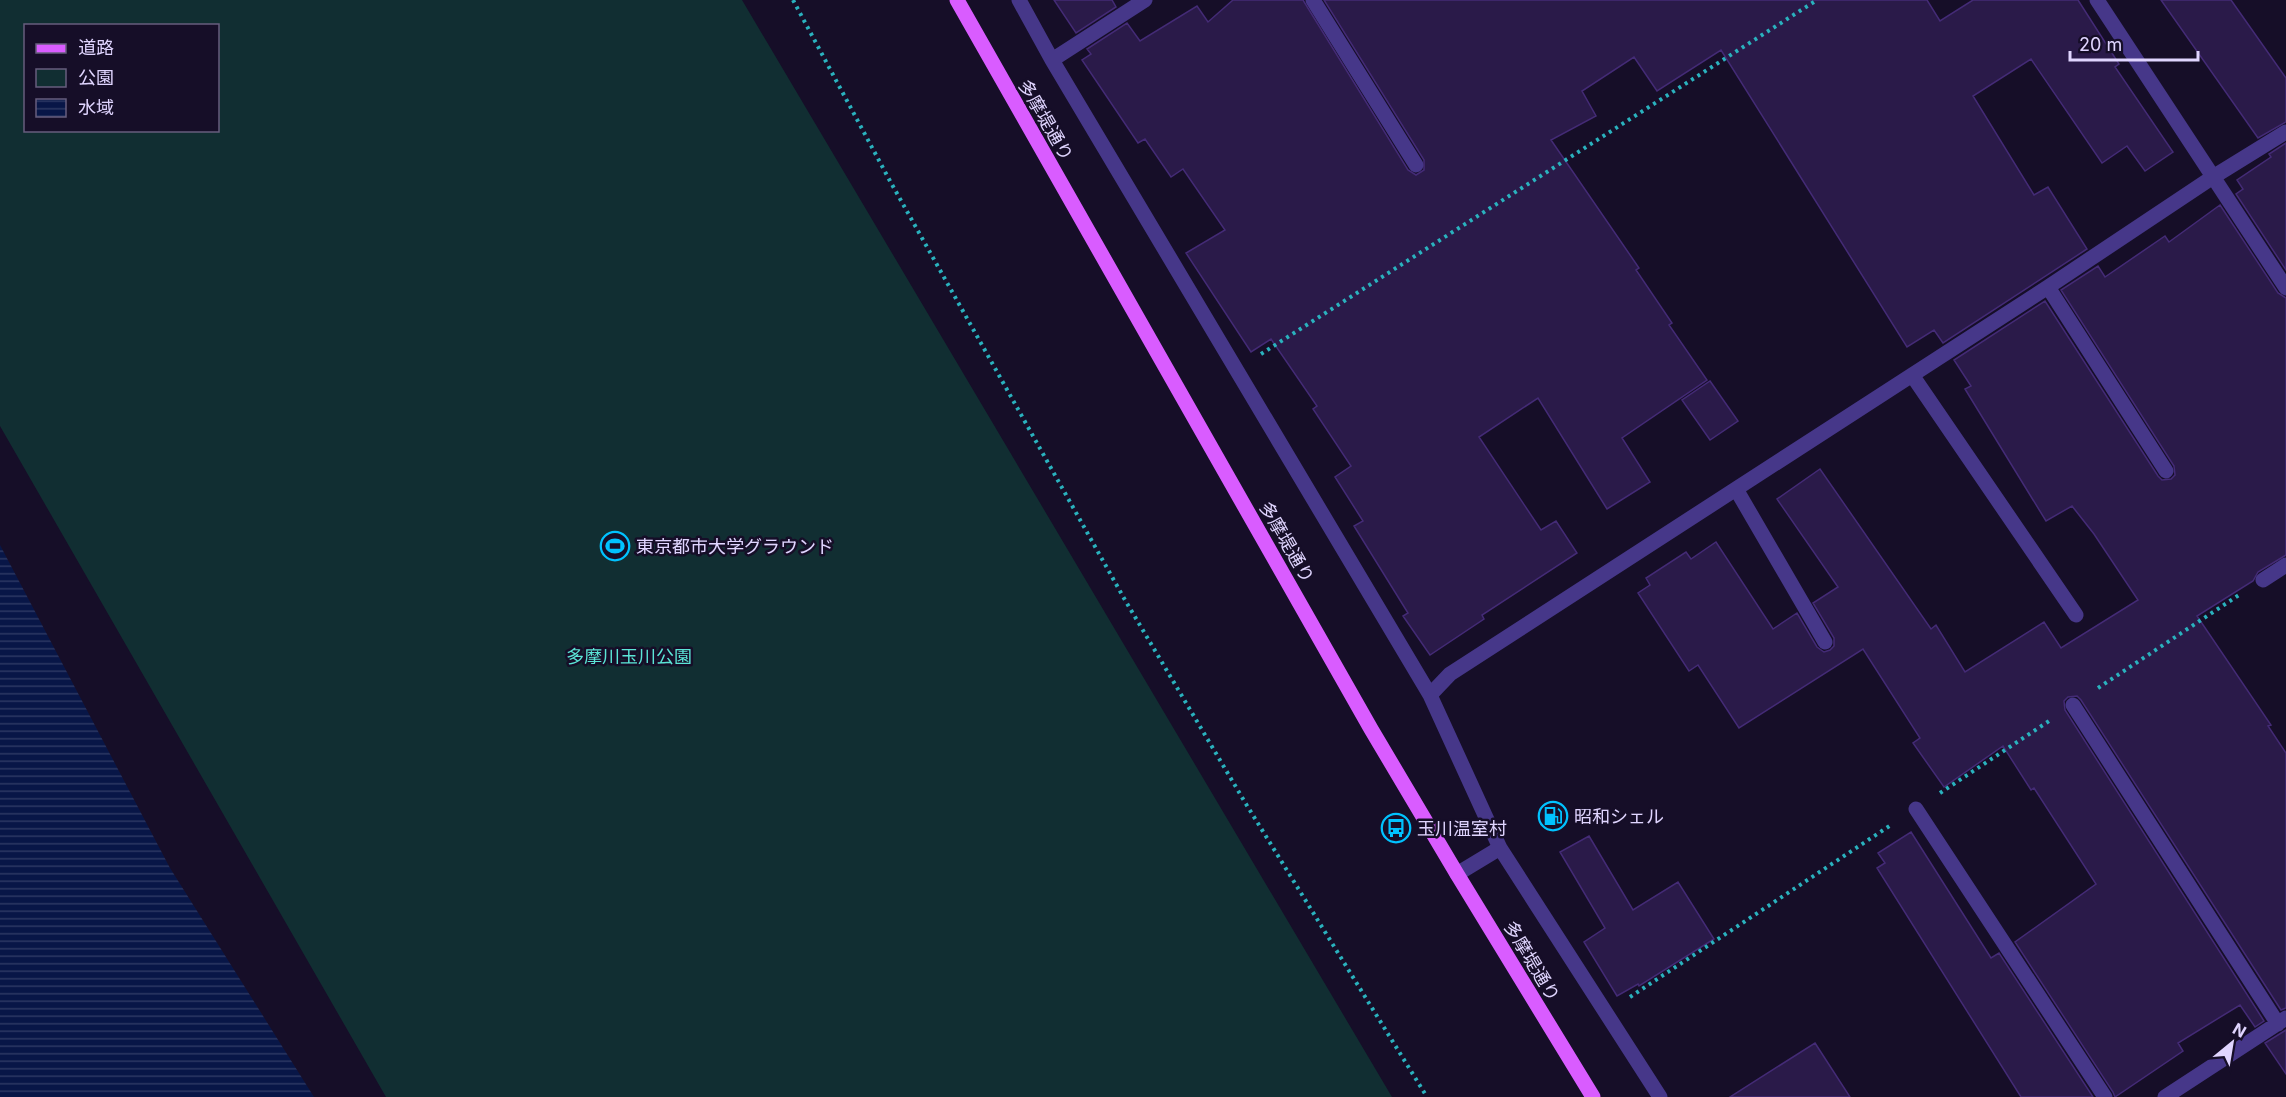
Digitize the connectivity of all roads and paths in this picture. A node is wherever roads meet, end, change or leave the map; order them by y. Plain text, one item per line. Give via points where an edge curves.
1 (793, 0) edge
2 (957, 0) edge
3 (1018, 0) edge
4 (1145, 0) edge
5 (1313, 0) edge
6 (1817, 0) edge
7 (2097, 0) edge
8 (1052, 60) junction
9 (2286, 132) edge
10 (1416, 165) dead end
11 (2213, 177) junction
12 (2048, 287) junction
13 (2286, 288) edge
14 (1235, 370) junction
15 (1912, 375) junction
16 (2166, 471) dead end
17 (1736, 489) junction
18 (2286, 565) edge
19 (2263, 580) dead end
20 (2076, 615) dead end
21 (1825, 642) dead end
22 (1430, 695) junction
23 (2073, 705) dead end
24 (1916, 809) dead end
25 (1500, 848) junction
26 (1457, 874) junction
27 (2282, 1021) edge
28 (1427, 1097) edge
29 (1593, 1097) edge
30 (1660, 1097) edge
31 (2105, 1097) edge
32 (2166, 1097) edge

1 - 28 path via 1125,600
2 - 26 main road, 多摩堤通り
3 - 8 street
4 - 8 street
5 - 10 street
6 - 14 path
7 - 11 street
8 - 14 street
9 - 11 street
11 - 12 street
11 - 13 street
12 - 15 street
12 - 16 street
14 - 22 street
15 - 17 street
15 - 20 street
17 - 21 street
17 - 22 street via 1450,674
18 - 19 street
22 - 25 street
23 - 27 street
24 - 31 street
25 - 26 street
25 - 30 street
26 - 29 main road, 多摩堤通り
27 - 32 street

